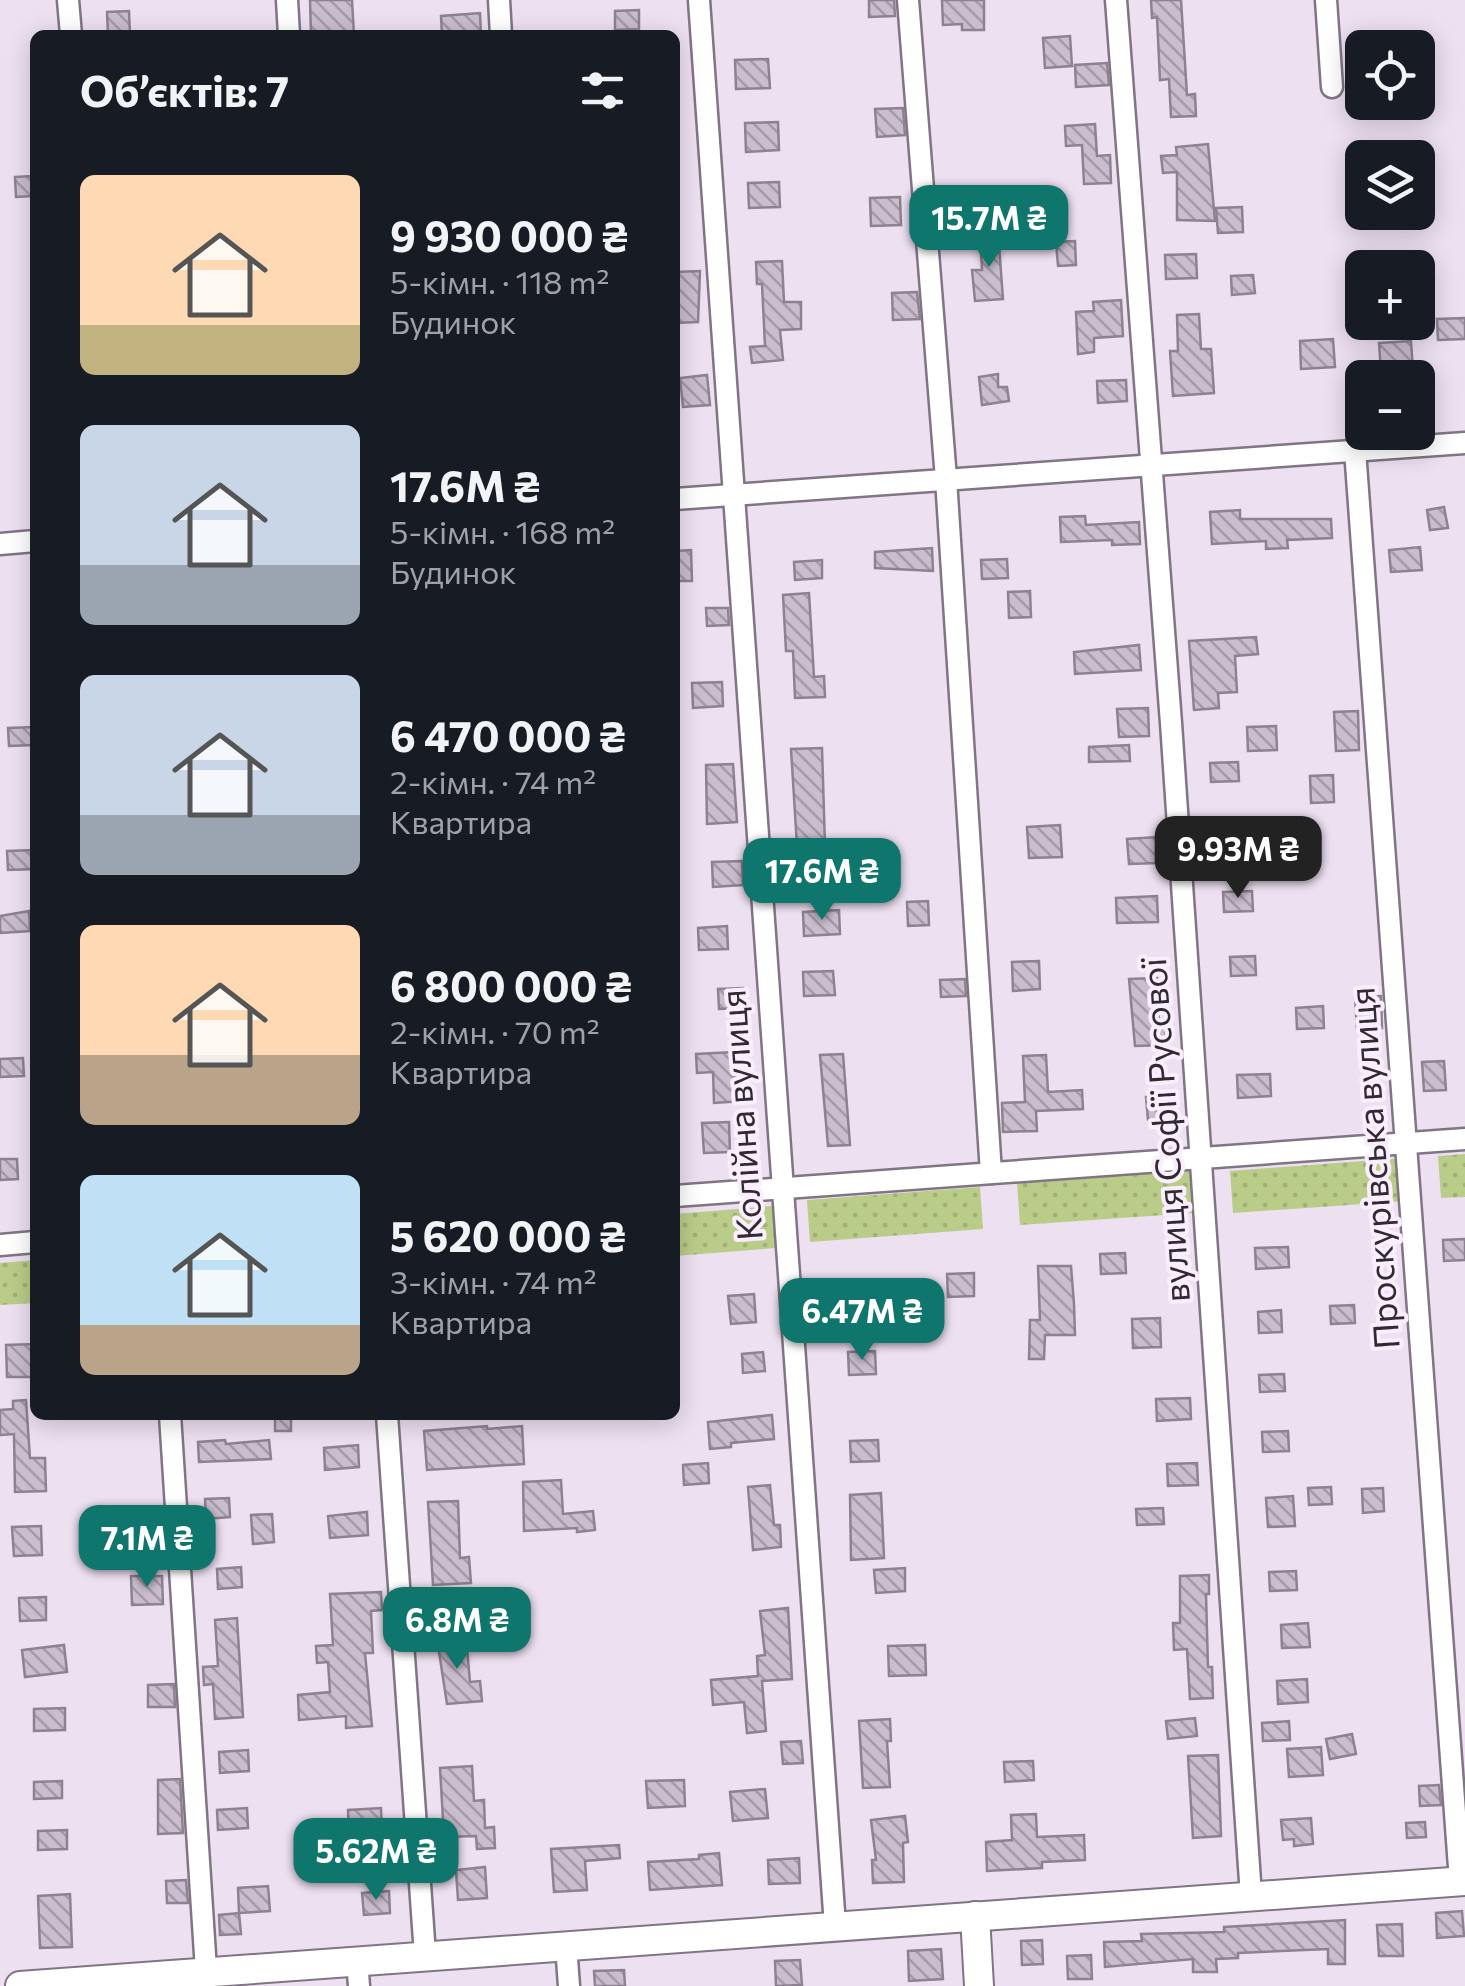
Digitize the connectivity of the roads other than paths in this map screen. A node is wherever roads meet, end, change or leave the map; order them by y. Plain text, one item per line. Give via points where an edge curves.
1 (68, 0) edge
2 (287, 0) edge
3 (499, 0) edge
4 (699, 0) edge
5 (908, 0) edge
6 (1116, 0) edge
7 (1326, 0) edge
8 (71, 30) edge
9 (289, 30) edge
10 (501, 30) edge
11 (1332, 87) dead end
12 (1465, 443) edge
13 (1435, 445) edge
14 (1355, 450) joint
15 (1151, 468) junction
16 (946, 479) junction
17 (734, 495) junction
18 (680, 499) edge
19 (30, 541) edge
20 (0, 544) edge
21 (1465, 1139) edge
22 (1405, 1143) junction
23 (1200, 1158) junction
24 (991, 1173) junction
25 (786, 1188) junction
26 (680, 1196) edge
27 (30, 1242) edge
28 (0, 1244) edge
29 (170, 1420) edge
30 (387, 1420) edge
31 (1462, 1881) edge
32 (1251, 1896) junction
33 (975, 1916) junction
34 (835, 1926) junction
35 (566, 1945) junction
36 (425, 1955) junction
37 (206, 1970) junction
38 (358, 1973) edge
39 (20, 1986) edge
40 (569, 1986) edge
41 (979, 1986) edge

1 - 8 street
2 - 9 street
3 - 10 street
4 - 17 street, Колійна вулиця
5 - 16 street
6 - 15 street, вулиця Софії Русової
7 - 11 street
12 - 13 street
14 - 15 street
14 - 22 street, Проскурівська вулиця
15 - 16 street
15 - 23 street, вулиця Софії Русової
16 - 17 street
16 - 24 street
17 - 18 street
17 - 25 street, Колійна вулиця
19 - 20 street
21 - 22 street
22 - 23 street
22 - 31 street, Проскурівська вулиця
23 - 24 street
23 - 32 street, вулиця Софії Русової
24 - 25 street
25 - 26 street
25 - 34 street, Колійна вулиця
27 - 28 street
29 - 37 street
30 - 36 street
31 - 32 street
32 - 33 street
33 - 34 street
33 - 41 street
34 - 35 street
35 - 36 street
35 - 40 street
36 - 38 street
37 - 38 street
37 - 39 street

